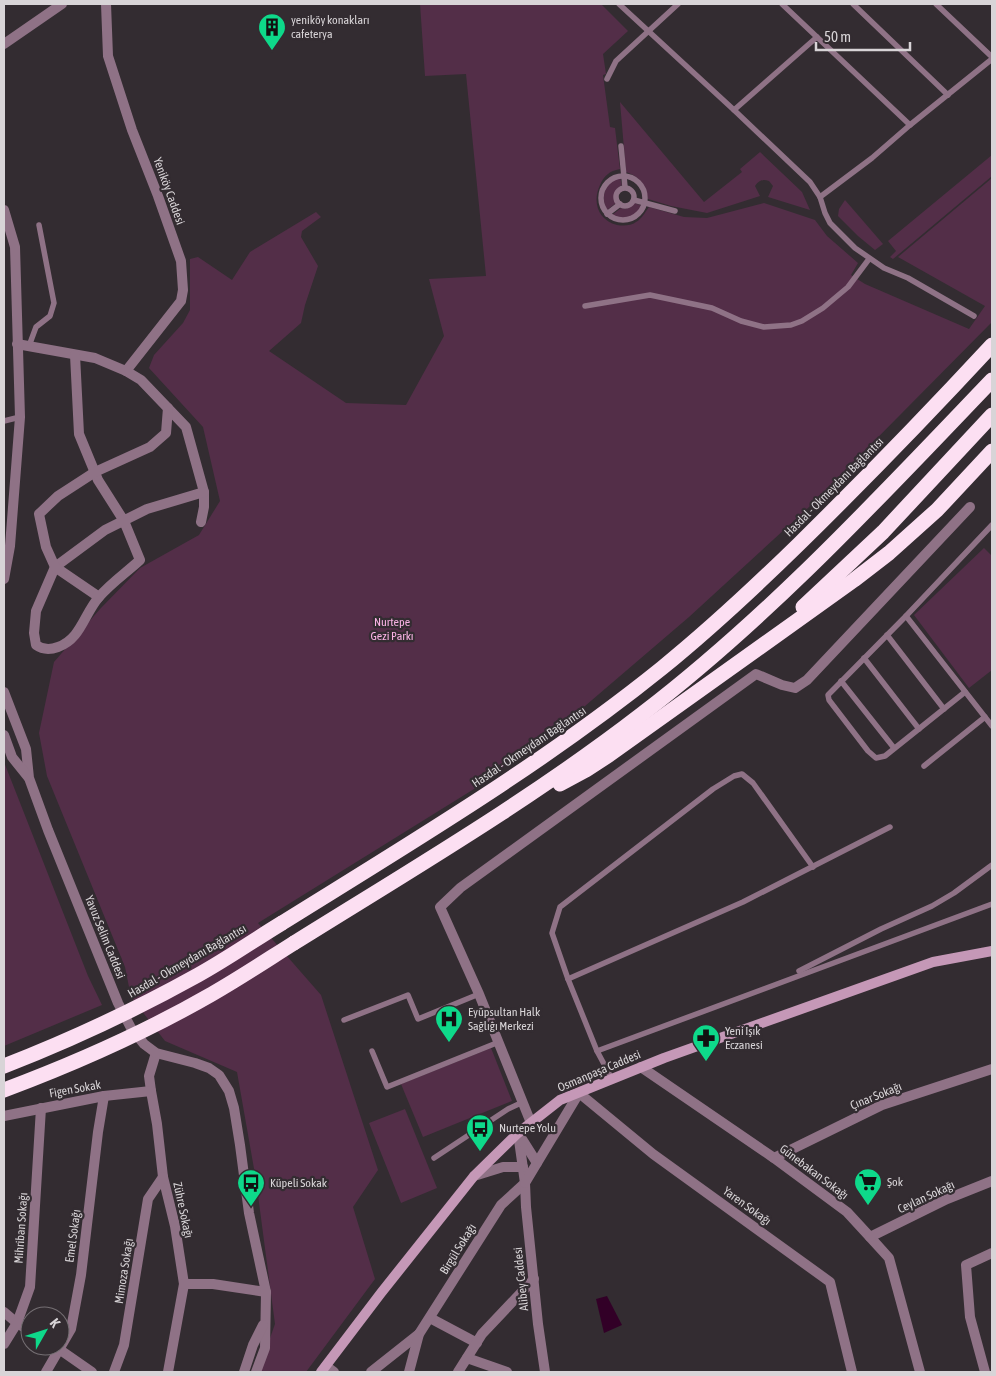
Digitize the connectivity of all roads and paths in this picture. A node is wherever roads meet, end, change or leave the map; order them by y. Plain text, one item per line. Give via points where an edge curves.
1 (62, 4) edge
2 (106, 4) edge
3 (619, 4) edge
4 (678, 4) edge
5 (782, 4) edge
6 (853, 4) edge
7 (936, 4) edge
8 (648, 31) junction
9 (817, 37) junction
10 (4, 44) edge
11 (992, 58) edge
12 (607, 79) dead end
13 (948, 95) junction
14 (734, 110) junction
15 (910, 125) junction
16 (621, 146) dead end
17 (624, 176) junction
18 (625, 187) junction
19 (820, 197) junction
20 (634, 200) junction
21 (645, 202) junction
22 (620, 204) junction
23 (4, 210) edge
24 (674, 211) dead end
25 (607, 214) junction
26 (39, 225) dead end
27 (869, 259) junction
28 (585, 306) dead end
29 (974, 316) dead end
30 (17, 344) junction
31 (992, 345) edge
32 (29, 346) junction
33 (75, 355) junction
34 (126, 371) junction
35 (992, 380) edge
36 (168, 408) junction
37 (992, 415) edge
38 (20, 418) junction
39 (4, 421) edge
40 (992, 451) edge
41 (95, 472) junction
42 (204, 492) junction
43 (970, 506) dead end
44 (124, 521) junction
45 (200, 522) dead end
46 (991, 529) edge
47 (55, 567) junction
48 (4, 575) edge
49 (98, 597) junction
50 (906, 616) junction
51 (887, 635) junction
52 (774, 636) junction
53 (864, 658) junction
54 (841, 681) junction
55 (4, 692) edge
56 (965, 692) junction
57 (944, 709) junction
58 (985, 717) junction
59 (992, 726) edge
60 (919, 728) junction
61 (4, 735) edge
62 (894, 748) junction
63 (924, 766) dead end
64 (29, 778) junction
65 (526, 797) junction
66 (890, 827) dead end
67 (992, 864) edge
68 (813, 866) junction
69 (992, 904) edge
70 (992, 951) edge
71 (568, 979) junction
72 (777, 983) junction
73 (479, 994) junction
74 (344, 1020) dead end
75 (499, 1042) junction
76 (372, 1051) dead end
77 (597, 1051) junction
78 (156, 1054) junction
79 (4, 1066) edge
80 (641, 1067) junction
81 (992, 1069) edge
82 (612, 1079) junction
83 (4, 1090) edge
84 (151, 1091) junction
85 (579, 1092) junction
86 (104, 1096) junction
87 (523, 1102) junction
88 (41, 1108) junction
89 (4, 1116) edge
90 (531, 1123) junction
91 (518, 1133) junction
92 (434, 1158) dead end
93 (774, 1158) junction
94 (537, 1163) junction
95 (523, 1167) junction
96 (474, 1176) junction
97 (163, 1177) junction
98 (992, 1181) edge
99 (526, 1182) junction
100 (870, 1237) junction
101 (992, 1253) edge
102 (534, 1280) junction
103 (184, 1284) junction
104 (266, 1292) junction
105 (4, 1312) edge
106 (430, 1318) junction
107 (265, 1322) junction
108 (17, 1323) junction
109 (20, 1325) edge
110 (70, 1330) edge
111 (419, 1334) junction
112 (476, 1343) junction
113 (4, 1344) edge
114 (54, 1356) edge
115 (69, 1356) edge
116 (467, 1358) junction
117 (327, 1370) edge
118 (46, 1372) edge
119 (92, 1372) edge
120 (114, 1372) edge
121 (168, 1372) edge
122 (244, 1372) edge
123 (256, 1372) edge
124 (373, 1372) edge
125 (409, 1372) edge
126 (458, 1372) edge
127 (507, 1372) edge
128 (543, 1372) edge
129 (852, 1372) edge
130 (920, 1372) edge
131 (985, 1372) edge

1 - 10 street
2 - 34 street, Yeniköy Caddesi via 108,56 178,252 183,290 181,301
3 - 8 lane
4 - 8 lane
5 - 9 lane
6 - 13 lane
7 - 11 lane
8 - 12 lane via 616,60
8 - 14 lane
9 - 14 lane
9 - 15 lane
11 - 13 lane
13 - 15 lane
14 - 19 lane via 810,182
15 - 19 lane
16 - 17 lane
17 - 18 lane
17 - 21 lane via 640,184
17 - 25 lane via 614,178 603,188 601,203
18 - 20 lane via 633,191
18 - 22 lane via 616,195
19 - 27 lane via 830,223
20 - 21 lane
20 - 22 lane via 628,206
21 - 24 lane
21 - 25 lane via 642,210 630,220 622,221
22 - 25 lane
23 - 30 street via 15,247
26 - 32 lane via 54,303 50,316 36,327
27 - 28 lane via 848,287 823,308 791,325 764,327 712,308 650,295
27 - 29 lane
30 - 32 street
30 - 38 street
31 - 79 highway, Hasdal - Okmeydanı Bağlantısı, bridge via 922,420 741,600 590,724 502,785 200,974 92,1029
32 - 33 street
33 - 34 street via 95,358
33 - 41 street via 78,434
34 - 36 street via 141,380
35 - 65 highway via 837,540 746,627 643,714
36 - 41 street via 166,433 150,447
36 - 42 street via 186,427
37 - 52 highway via 883,532
38 - 39 lane
38 - 48 street via 10,546
40 - 52 highway via 937,510 889,553
41 - 44 street
41 - 47 street via 58,496 39,514 46,547
42 - 44 street via 147,509
42 - 45 street
43 - 73 street via 807,680 795,688 756,674 460,888 440,907
44 - 47 street via 105,530
44 - 49 street via 140,560
46 - 50 lane
47 - 49 street
47 - 49 street via 36,611 34,633 36,645 41,649 66,644 78,632
50 - 51 lane
50 - 56 lane
51 - 53 lane
51 - 57 lane
52 - 65 highway via 593,765 560,784
53 - 54 lane
53 - 60 lane
54 - 62 lane
54 - 62 lane via 828,695 829,700 868,750 876,758
55 - 64 street, Yavuz Selim Caddesi via 26,748
56 - 57 lane
56 - 58 lane
57 - 60 lane
58 - 59 lane
58 - 63 lane
60 - 62 lane
61 - 64 street, Yavuz Selim Caddesi via 12,757
64 - 78 street, Yavuz Selim Caddesi via 118,1003 130,1028
65 - 83 highway, bridge via 213,994 108,1047
66 - 68 lane
67 - 72 lane via 932,906
68 - 71 lane via 743,902
68 - 71 lane via 753,783 742,774 734,776 560,907 552,933
69 - 72 lane
70 - 80 main road, Osmanpaşa Caddesi via 933,962
71 - 77 lane
72 - 77 lane
73 - 74 lane via 418,1018 408,995
73 - 75 street
75 - 76 lane via 387,1087
75 - 87 street
77 - 82 lane
78 - 84 street, Zühre Sokağı via 149,1076
78 - 104 street via 209,1068 219,1075 229,1091
80 - 82 main road, Osmanpaşa Caddesi
80 - 93 street, Günebakan Sokağı
81 - 93 street, Çınar Sokağı via 882,1105
82 - 85 main road, Osmanpaşa Caddesi
84 - 86 street, Figen Sokak
84 - 97 street, Zühre Sokağı
85 - 90 main road, Osmanpaşa Caddesi via 560,1100
85 - 94 street
85 - 129 street, Yaren Sokağı via 653,1154 830,1282
86 - 88 street, Figen Sokak
86 - 110 street, Emel Sokağı via 81,1275
87 - 90 street
87 - 92 lane
88 - 89 street, Figen Sokak
88 - 108 street, Mihriban Sokağı via 30,1287
90 - 91 main road, Osmanpaşa Caddesi
91 - 94 street
91 - 95 street, Alibey Caddesi
91 - 96 main road, Osmanpaşa Caddesi
93 - 100 street, Günebakan Sokağı via 847,1212
94 - 99 street
95 - 96 street via 503,1167
95 - 99 street, Alibey Caddesi
96 - 117 main road, Osmanpaşa Caddesi via 381,1293
97 - 103 street, Zühre Sokağı
97 - 120 street, Mimoza Sokağı via 148,1198 124,1345
98 - 100 street, Ceylan Sokağı
99 - 102 street, Alibey Caddesi
99 - 106 street, Birgül Sokağı via 501,1205
100 - 130 street, Günebakan Sokağı via 889,1258
101 - 131 street via 966,1265 970,1317
102 - 112 street
102 - 128 street, Alibey Caddesi
103 - 104 street via 213,1284
103 - 121 street, Zühre Sokağı
104 - 107 street
105 - 108 street
106 - 111 street, Birgül Sokağı
106 - 112 street
107 - 122 street
107 - 123 street via 265,1348
108 - 109 street
108 - 113 street, Mihriban Sokağı
111 - 124 street, Birgül Sokağı
111 - 125 street, Birgül Sokağı
112 - 116 street
114 - 118 street, Emel Sokağı
115 - 119 street
116 - 126 street
116 - 127 street

